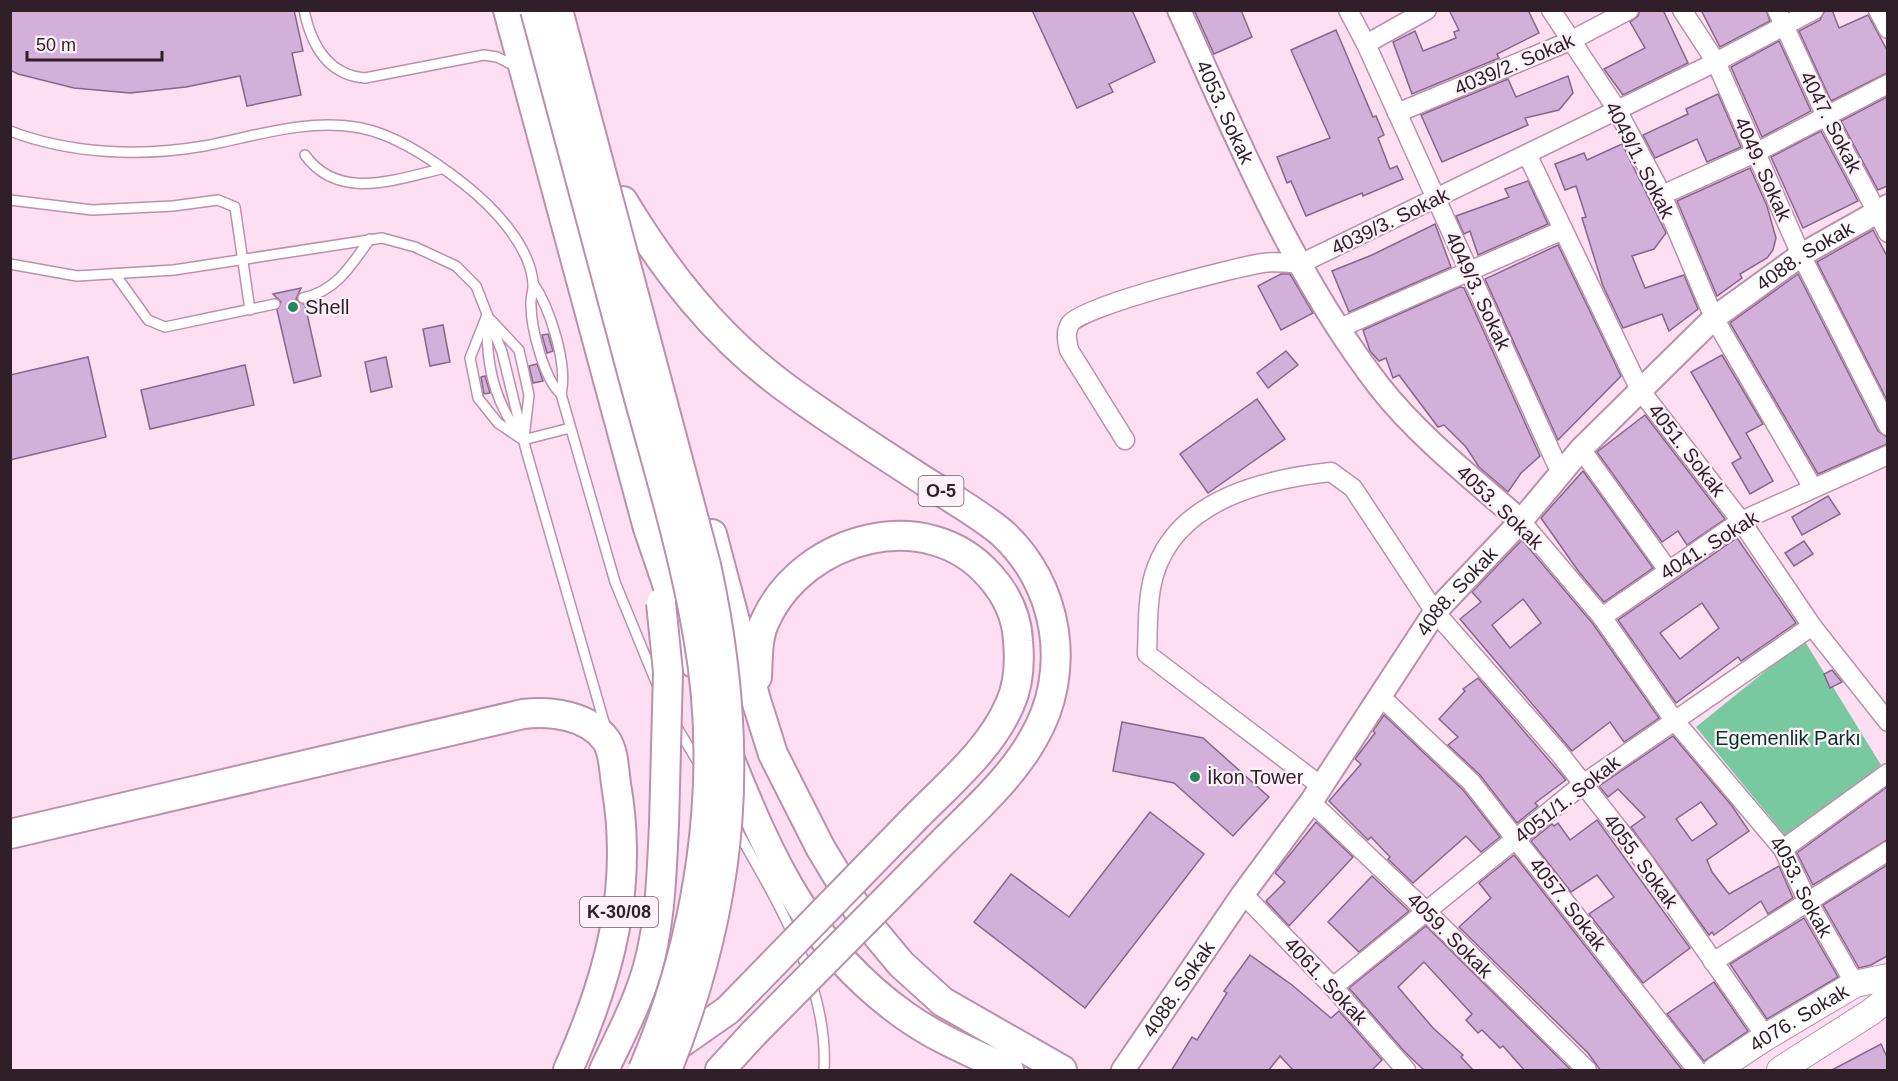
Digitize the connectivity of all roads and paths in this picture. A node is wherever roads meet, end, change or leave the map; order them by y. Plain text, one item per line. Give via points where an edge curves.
1 (508, 10) edge
2 (535, 10) edge
3 (558, 10) edge
4 (570, 10) edge
5 (1179, 10) edge
6 (1348, 10) edge
7 (1427, 10) edge
8 (1551, 10) edge
9 (1629, 10) edge
10 (1682, 10) edge
11 (1814, 10) edge
12 (1878, 10) edge
13 (307, 11) edge
14 (1780, 18) edge
15 (1887, 29) edge
16 (1570, 40) junction
17 (1366, 44) junction
18 (1716, 62) junction
19 (525, 75) junction
20 (1887, 84) edge
21 (1616, 108) junction
22 (1397, 114) junction
23 (1826, 116) junction
24 (10, 131) edge
25 (1755, 153) junction
26 (1527, 154) junction
27 (304, 155) dead end
28 (441, 169) junction
29 (1662, 195) junction
30 (1435, 199) junction
31 (10, 200) edge
32 (623, 201) junction
33 (1882, 209) edge
34 (1563, 230) junction
35 (1887, 233) edge
36 (370, 238) junction
37 (1801, 255) junction
38 (243, 260) junction
39 (10, 264) edge
40 (1300, 264) junction
41 (1470, 272) junction
42 (115, 274) junction
43 (533, 283) junction
44 (303, 298) dead end
45 (275, 304) dead end
46 (250, 310) junction
47 (487, 315) junction
48 (1713, 318) junction
49 (1340, 328) junction
50 (1640, 390) junction
51 (561, 394) junction
52 (1887, 426) edge
53 (570, 428) junction
54 (523, 440) junction
55 (1125, 440) dead end
56 (1581, 449) junction
57 (1887, 455) edge
58 (1561, 474) junction
59 (1813, 488) junction
60 (1521, 521) junction
61 (1741, 521) junction
62 (648, 528) junction
63 (1668, 570) junction
64 (1436, 612) junction
65 (1602, 617) junction
66 (1812, 626) junction
67 (1379, 695) junction
68 (756, 700) junction
69 (1885, 712) edge
70 (1674, 720) junction
71 (609, 746) junction
72 (1887, 773) edge
73 (1583, 784) junction
74 (1316, 794) junction
75 (10, 834) edge
76 (1516, 839) junction
77 (1783, 849) junction
78 (1887, 851) edge
79 (1244, 894) junction
80 (1807, 900) junction
81 (1425, 910) junction
82 (1713, 962) junction
83 (1887, 977) edge
84 (1855, 984) junction
85 (1333, 987) junction
86 (1887, 998) edge
87 (1766, 1037) junction
88 (1785, 1069) edge
89 (568, 1071) edge
90 (604, 1071) edge
91 (638, 1071) edge
92 (643, 1071) edge
93 (667, 1071) edge
94 (720, 1071) edge
95 (824, 1071) edge
96 (1009, 1071) edge
97 (1062, 1071) edge
98 (1122, 1071) edge
99 (1406, 1071) edge
100 (1587, 1071) edge
101 (1697, 1071) edge
102 (1716, 1071) edge

1 - 19 main road
2 - 92 main road, bridge via 679,545 699,639 706,699 706,813 695,900 668,1003
3 - 93 main road, bridge via 706,565 721,632 727,684 731,757 722,873 700,978
4 - 32 main road
5 - 40 street, 4053. Sokak via 1278,226
6 - 17 street, 4049/3. Sokak
7 - 17 street
8 - 16 street, 4049/1. Sokak
9 - 16 street, 4039/2. Sokak
10 - 18 street, 4049. Sokak
11 - 14 street, 4039/3. Sokak
12 - 15 street
13 - 19 lane via 313,41 325,59 337,70 357,77 484,55 506,60
14 - 18 street, 4039/3. Sokak
14 - 23 street, 4047. Sokak
16 - 21 street, 4049/1. Sokak
16 - 22 street, 4039/2. Sokak
17 - 22 street, 4049/3. Sokak
18 - 21 street, 4039/3. Sokak
18 - 25 street, 4049. Sokak
19 - 62 main road
20 - 23 street
21 - 26 street, 4039/3. Sokak
21 - 29 street, 4049/1. Sokak
22 - 30 street, 4049/3. Sokak
23 - 25 street
23 - 33 street, 4047. Sokak
24 - 28 lane via 105,152 154,152 300,126 333,124 381,134
25 - 29 street
25 - 37 street, 4049. Sokak
26 - 30 street, 4039/3. Sokak
26 - 34 street, 4051. Sokak
27 - 28 lane via 320,172 349,184
28 - 43 lane via 464,184 508,227 521,248
29 - 48 street, 4049/1. Sokak
30 - 40 street, 4039/3. Sokak
30 - 41 street, 4049/3. Sokak
31 - 38 lane via 92,210 218,200 235,207
32 - 68 main road
32 - 94 main road, O-5, bridge via 668,272 727,339 799,397 999,531 1028,564 1053,620 1056,664 1052,690 1041,725 1028,747 995,788
33 - 35 street, 4047. Sokak
33 - 37 street, 4088. Sokak
34 - 41 street
34 - 50 street, 4051. Sokak
36 - 38 lane, K-30/08
36 - 44 lane via 341,280 317,295
36 - 47 lane, K-30/08 via 416,247 456,266 476,286
37 - 48 street, 4088. Sokak
37 - 52 street, 4049. Sokak
38 - 42 lane, K-30/08
38 - 46 lane
39 - 42 lane, K-30/08 via 77,276
40 - 49 street, 4053. Sokak
40 - 55 street, 4039/3. Sokak via 1264,262 1110,303 1071,322 1066,334 1069,350
41 - 49 street
41 - 58 street, 4049/3. Sokak
42 - 46 lane via 148,320 165,327
43 - 51 lane via 546,304 556,342 564,379
43 - 51 lane via 530,308 539,346 548,376
45 - 46 lane
47 - 54 lane, K-30/08 via 502,352
47 - 54 lane via 487,355 496,395
47 - 54 lane via 519,350 529,394
47 - 54 lane via 470,357 478,398 498,423
48 - 50 street, 4088. Sokak
48 - 59 street, 4049/1. Sokak
49 - 60 street, 4053. Sokak via 1380,388 1442,452
50 - 56 street, 4088. Sokak
50 - 61 street, 4051. Sokak
51 - 53 lane
53 - 54 lane
53 - 95 lane via 615,582 649,668 673,720 768,886 802,960 822,1028
54 - 71 lane, K-30/08 via 581,635
56 - 58 street, 4088. Sokak
56 - 63 street
57 - 59 street, 4041. Sokak
58 - 60 street, 4088. Sokak
59 - 61 street, 4041. Sokak
60 - 64 street, 4088. Sokak
60 - 65 street, 4053. Sokak
61 - 63 street, 4041. Sokak
61 - 66 street, 4051. Sokak
62 - 90 main road, bridge via 668,672 660,895 653,947 634,1005
62 - 96 main road via 739,785 773,860 800,906 822,936 888,1002 936,1034
63 - 65 street, 4041. Sokak
64 - 67 street, 4088. Sokak
64 - 73 street, 4055. Sokak
64 - 74 street, 4059. Sokak via 1353,488 1331,472 1293,476 1238,490 1190,519 1168,546 1154,575 1147,654
65 - 70 street, 4053. Sokak
66 - 69 street, 4051. Sokak
66 - 70 street, 4051/1. Sokak
67 - 74 street, 4088. Sokak
67 - 76 street, 4057. Sokak via 1471,782
68 - 91 main road, bridge via 758,652 765,620 790,584 818,560 844,546 896,536 924,538 964,553 997,584 1011,610 1018,636 1017,678 1011,704 991,735 728,1010
68 - 97 main road via 784,777 836,875 881,941 943,1002
70 - 73 street, 4051/1. Sokak
70 - 77 street, 4053. Sokak
71 - 75 main road via 596,730 569,716 523,714
71 - 89 main road, K-30/08 via 619,799 620,908 601,986
72 - 77 street
73 - 76 street, 4051/1. Sokak
73 - 82 street, 4055. Sokak via 1642,859
74 - 79 street, 4088. Sokak
74 - 81 street, 4059. Sokak
76 - 81 street, 4051/1. Sokak
76 - 101 street, 4057. Sokak
77 - 80 street, 4053. Sokak
78 - 80 street
79 - 85 street, 4061. Sokak
79 - 98 street, 4088. Sokak
80 - 82 street
80 - 84 street, 4053. Sokak
81 - 85 street, 4051/1. Sokak
81 - 100 street, 4059. Sokak
82 - 87 street, 4055. Sokak
83 - 84 main road, 4076. Sokak
84 - 87 main road, 4076. Sokak
85 - 99 street, 4061. Sokak
86 - 88 main road, 4076. Sokak
87 - 102 main road, 4076. Sokak

